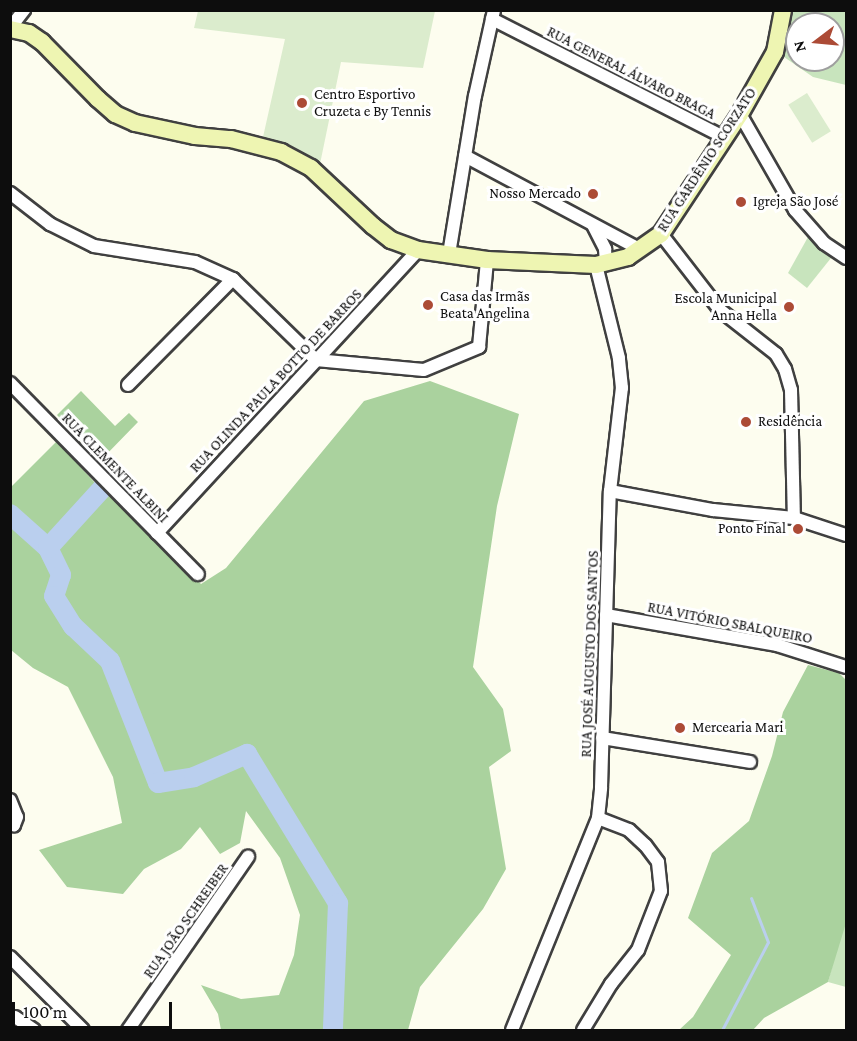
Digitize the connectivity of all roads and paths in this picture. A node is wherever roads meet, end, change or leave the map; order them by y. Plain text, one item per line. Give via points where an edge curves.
1 (24, 10) edge
2 (783, 10) edge
3 (493, 15) edge
4 (10, 28) edge
5 (740, 114) junction
6 (724, 137) junction
7 (465, 156) junction
8 (10, 193) edge
9 (591, 222) junction
10 (661, 234) junction
11 (639, 249) junction
12 (418, 250) junction
13 (448, 254) junction
14 (846, 258) edge
15 (487, 260) junction
16 (601, 264) junction
17 (233, 279) junction
18 (316, 360) junction
19 (128, 385) dead end
20 (12, 389) edge
21 (610, 490) junction
22 (794, 518) junction
23 (158, 533) junction
24 (846, 535) edge
25 (198, 574) dead end
26 (606, 615) junction
27 (846, 667) edge
28 (602, 738) junction
29 (750, 762) dead end
30 (10, 800) edge
31 (598, 818) junction
32 (10, 825) edge
33 (248, 857) dead end
34 (10, 957) edge
35 (15, 1017) dead end
36 (34, 1030) edge
37 (83, 1030) edge
38 (128, 1030) edge
39 (512, 1030) edge
40 (583, 1030) edge

1 - 4 street
2 - 5 street, RUA GARDÊNIO SCORZATO via 776,52
3 - 6 street, RUA GENERAL ÁLVARO BRAGA
3 - 7 street
4 - 12 street, RUA GARDÊNIO SCORZATO via 29,33 42,42 114,114 135,123 231,139 281,152 311,168 391,240
5 - 6 street, RUA GARDÊNIO SCORZATO
5 - 14 street via 795,210 824,243
6 - 10 street, RUA GARDÊNIO SCORZATO
7 - 9 street
7 - 13 street
8 - 17 street via 50,224 94,246 195,262
9 - 11 street
9 - 16 street, RUA JOSÉ AUGUSTO DOS SANTOS via 600,236
10 - 11 street, RUA GARDÊNIO SCORZATO
10 - 22 street via 720,310 776,354 785,369 791,390
11 - 16 street, RUA GARDÊNIO SCORZATO
12 - 13 street, RUA GARDÊNIO SCORZATO
12 - 18 street, RUA OLINDA PAULA BOTTO DE BARROS
13 - 15 street, RUA GARDÊNIO SCORZATO
15 - 16 street, RUA GARDÊNIO SCORZATO
15 - 18 street via 479,347 424,370
16 - 21 street, RUA JOSÉ AUGUSTO DOS SANTOS via 622,388
17 - 18 street
17 - 19 street
18 - 23 street, RUA OLINDA PAULA BOTTO DE BARROS
20 - 23 street, RUA CLEMENTE ALBINI
21 - 22 street via 713,510
21 - 26 street, RUA JOSÉ AUGUSTO DOS SANTOS
22 - 24 street
23 - 25 street, RUA CLEMENTE ALBINI
26 - 27 street, RUA VITÓRIO SBALQUEIRO via 777,645
26 - 28 street, RUA JOSÉ AUGUSTO DOS SANTOS
28 - 29 street
28 - 31 street, RUA JOSÉ AUGUSTO DOS SANTOS
30 - 32 street via 17,817 14,825
31 - 39 street, RUA JOSÉ AUGUSTO DOS SANTOS
31 - 40 street via 629,830 645,845 658,862 661,891 638,950 610,984
33 - 38 street, RUA JOÃO SCHREIBER
34 - 37 street
35 - 36 street

